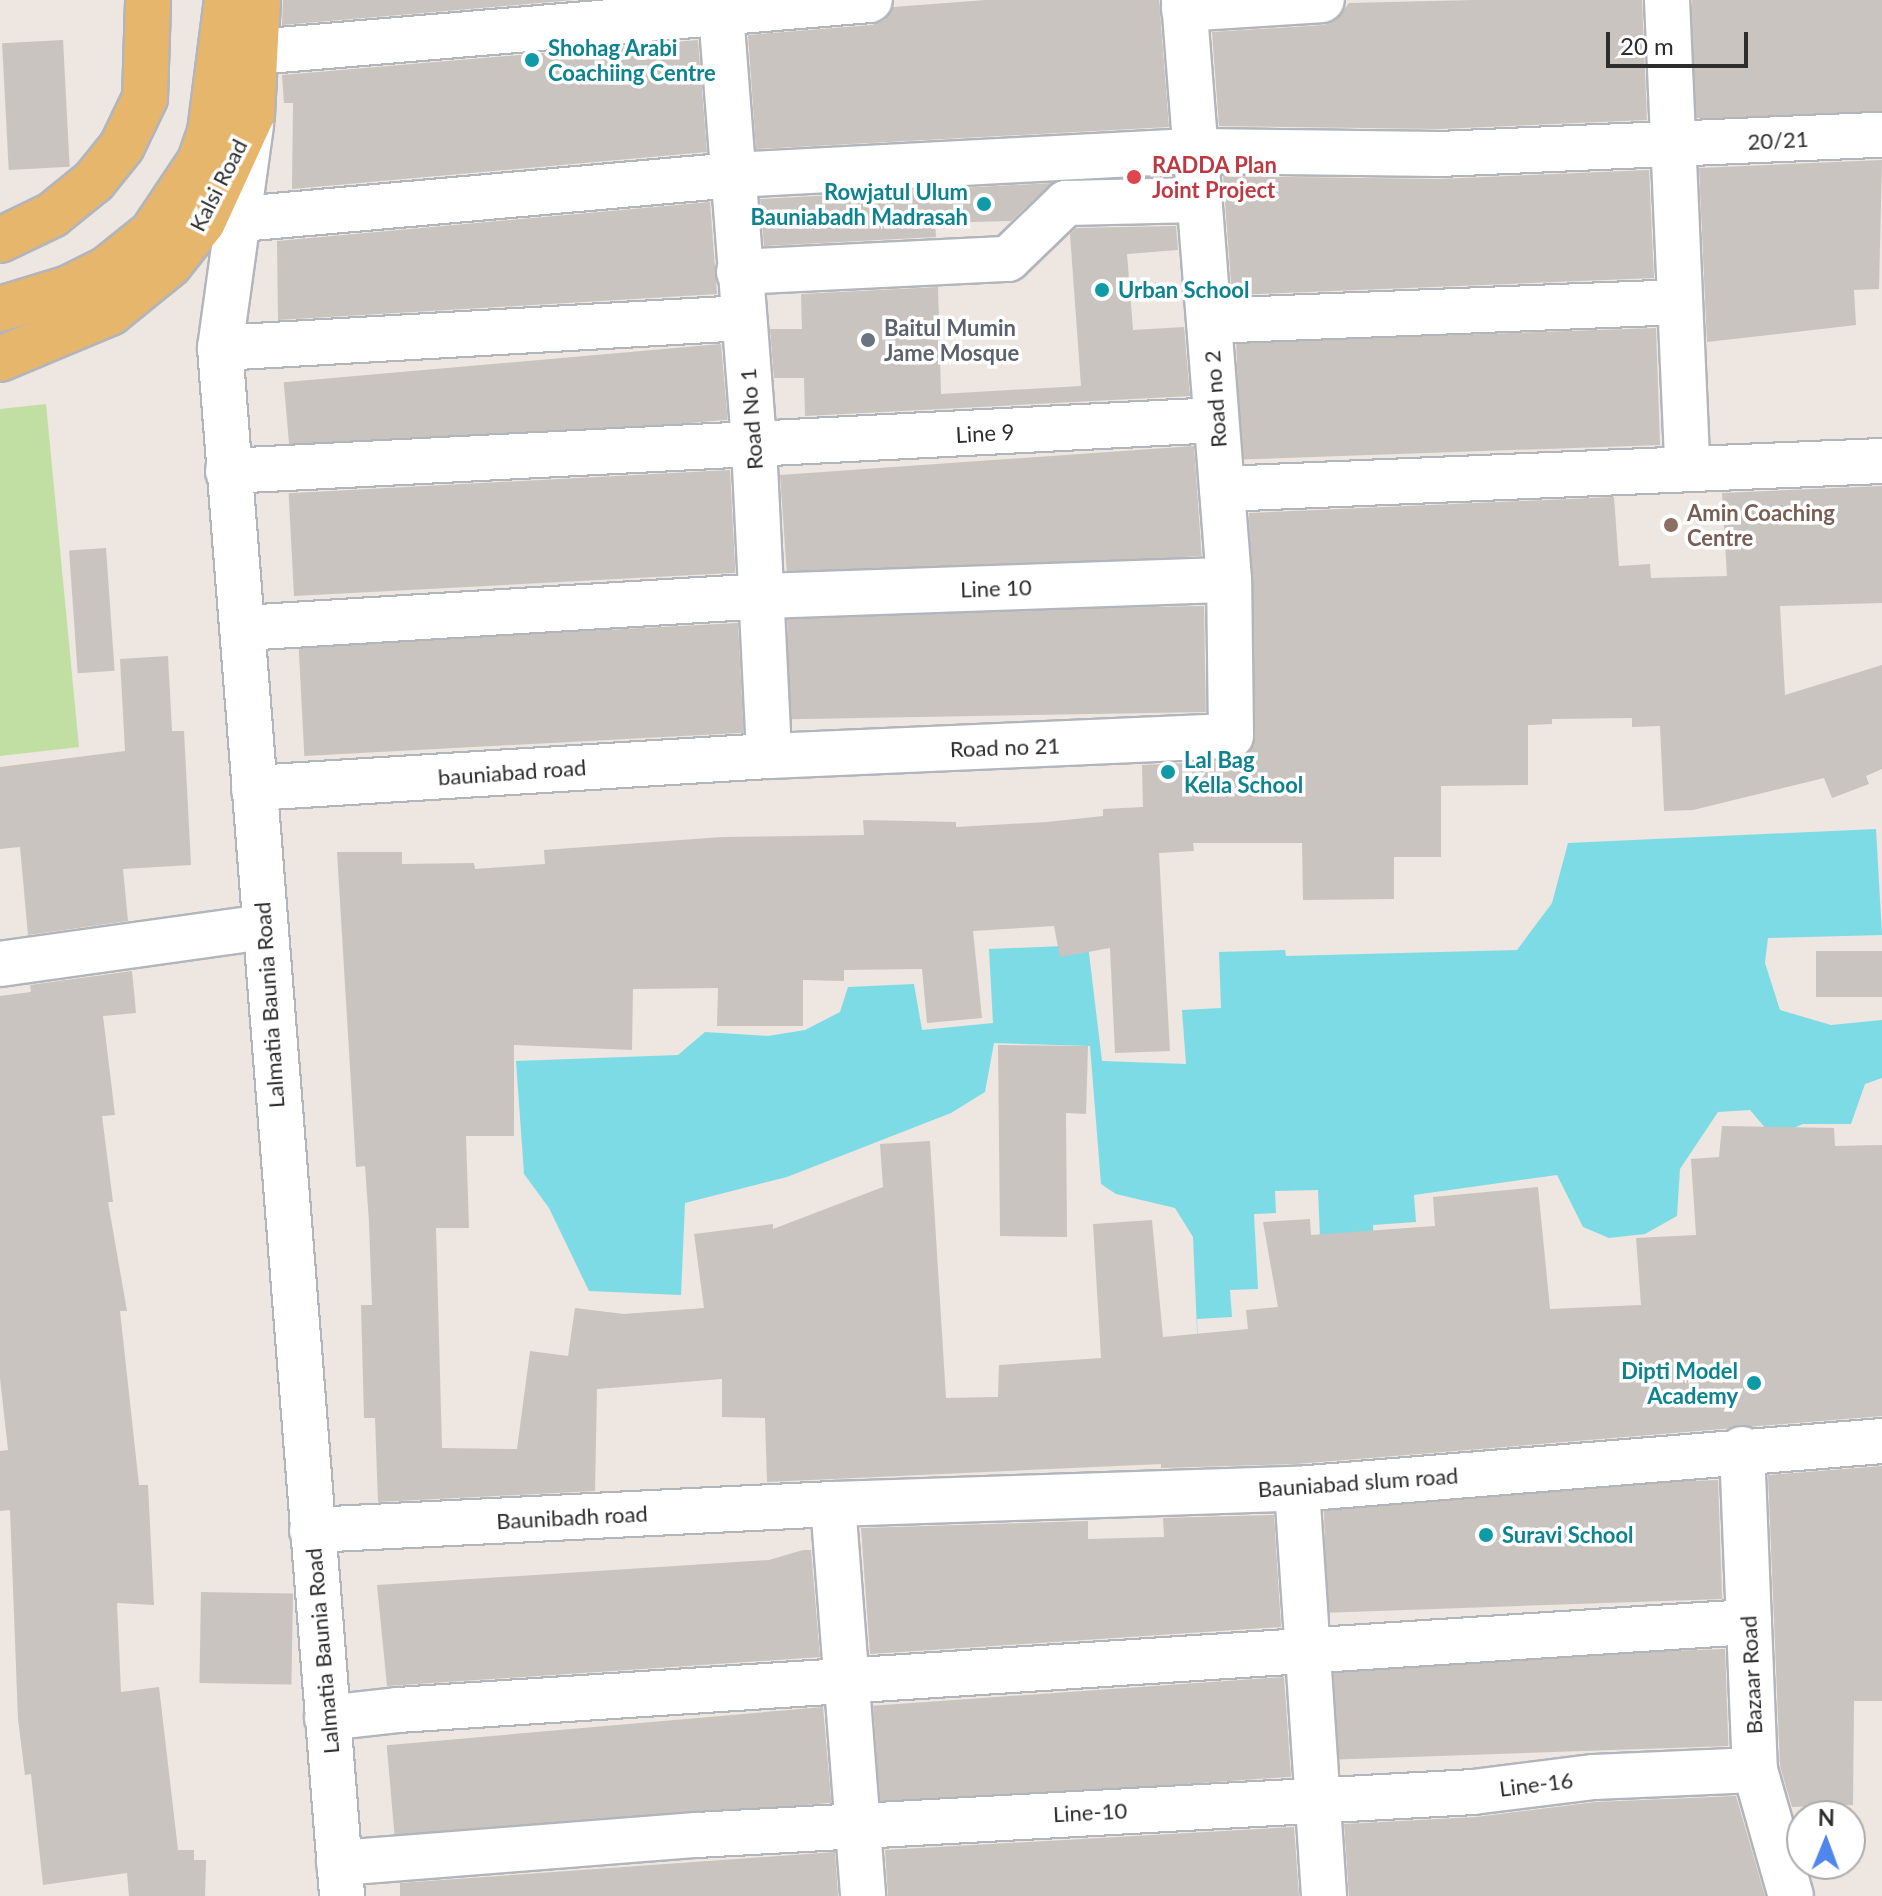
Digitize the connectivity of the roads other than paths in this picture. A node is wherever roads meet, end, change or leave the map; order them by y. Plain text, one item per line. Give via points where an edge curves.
1 (148, 0) edge
2 (227, 0) edge
3 (258, 0) edge
4 (870, 0) edge
5 (1322, 0) edge
6 (1667, 0) edge
7 (721, 5) edge
8 (1184, 5) edge
9 (256, 52) junction
10 (252, 115) junction
11 (1882, 135) edge
12 (1674, 145) junction
13 (1195, 151) junction
14 (733, 175) junction
15 (1199, 200) junction
16 (241, 219) junction
17 (0, 240) edge
18 (755, 271) junction
19 (1679, 302) junction
20 (0, 309) edge
21 (743, 318) junction
22 (1209, 321) junction
23 (220, 348) junction
24 (0, 359) edge
25 (1216, 420) junction
26 (754, 446) junction
27 (1882, 461) edge
28 (1687, 466) junction
29 (228, 471) junction
30 (1222, 489) junction
31 (1229, 580) junction
32 (764, 596) junction
33 (243, 628) junction
34 (1234, 728) joint
35 (769, 756) junction
36 (254, 788) junction
37 (263, 927) junction
38 (0, 964) edge
39 (1882, 1441) edge
40 (1742, 1449) junction
41 (1297, 1489) junction
42 (833, 1504) junction
43 (312, 1530) junction
44 (1749, 1622) junction
45 (1311, 1651) junction
46 (849, 1684) junction
47 (327, 1718) junction
48 (1755, 1770) junction
49 (1318, 1799) junction
50 (862, 1826) junction
51 (340, 1879) edge
52 (863, 1896) edge
53 (1324, 1896) edge
54 (1791, 1896) edge

1 - 17 main road via 145,98 122,146 94,181 52,215
2 - 20 main road via 210,132 200,161 152,233 107,269 69,288
3 - 9 main road, Kalsi Road
4 - 7 street
5 - 8 street
6 - 12 street
7 - 9 street
7 - 14 street, Road No 1
8 - 13 street, Road no 2
9 - 10 main road, Kalsi Road
10 - 16 street, Lalmatia Baunia Road
10 - 24 main road, Kalsi Road via 203,222 170,264 110,313
11 - 12 street, 20/21
12 - 13 street, 20/21 via 1439,154
12 - 19 street
13 - 14 street, 20/21
13 - 15 street, Road no 2
14 - 16 street, 20/21
14 - 18 street, Road No 1
15 - 18 street via 1066,203 1008,259
15 - 22 street, Road no 2
16 - 23 street, Lalmatia Baunia Road
18 - 21 street, Road No 1
19 - 22 street
19 - 28 street
21 - 23 street
21 - 26 street, Road No 1
22 - 25 street, Road no 2
23 - 29 street, Lalmatia Baunia Road
25 - 26 street, Line 9
25 - 30 street, Road no 2
26 - 29 street, Line 9
26 - 32 street, Road No 1
27 - 28 street
28 - 30 street
29 - 33 street, Lalmatia Baunia Road
30 - 31 street, Road no 2
31 - 32 street, Line 10
31 - 34 street, Road no 2
32 - 33 street, Line 10
32 - 35 street, Road No 1
33 - 36 street, Lalmatia Baunia Road
34 - 35 street, Road no 21 via 1228,739
35 - 36 street, bauniabad road
36 - 37 street, Lalmatia Baunia Road
37 - 38 street
37 - 43 street, Lalmatia Baunia Road
39 - 40 street, Bauniabad slum road
40 - 41 street, Bauniabad slum road
40 - 44 street, Bazaar Road
41 - 42 street, Bauniabad slum road
41 - 45 street
42 - 43 street, Baunibadh road
42 - 46 street
43 - 47 street, Lalmatia Baunia Road
44 - 45 street
44 - 48 street, Bazaar Road
45 - 46 street
45 - 49 street
46 - 47 street
46 - 50 street
47 - 51 street, Lalmatia Baunia Road
48 - 49 street, Line-16
48 - 54 street, Bazaar Road
49 - 50 street, Line-10
49 - 53 street
50 - 51 street, Line-10
50 - 52 street

